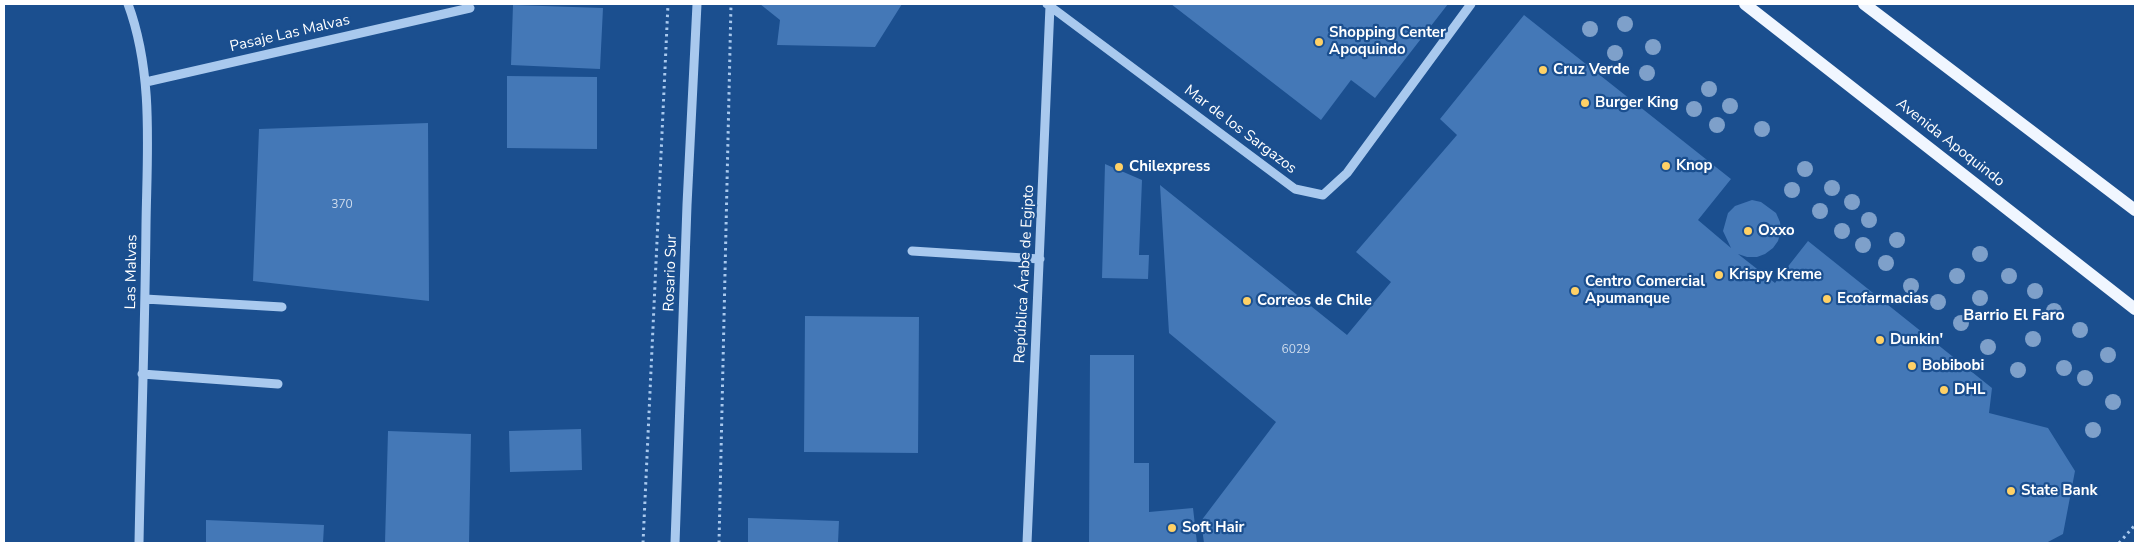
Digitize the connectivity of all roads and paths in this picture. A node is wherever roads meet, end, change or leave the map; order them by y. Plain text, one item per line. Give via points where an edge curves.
1 (128, 4) edge
2 (668, 4) edge
3 (697, 4) edge
4 (731, 4) edge
5 (1471, 4) edge
6 (1745, 4) edge
7 (1864, 4) edge
8 (1049, 5) edge
9 (470, 8) dead end
10 (146, 82) junction
11 (2135, 210) edge
12 (912, 251) dead end
13 (1040, 259) junction
14 (145, 299) junction
15 (282, 307) dead end
16 (2135, 308) edge
17 (142, 374) junction
18 (278, 384) dead end
19 (2135, 525) edge
20 (139, 543) edge
21 (644, 543) edge
22 (675, 543) edge
23 (719, 543) edge
24 (1027, 543) edge
25 (2119, 543) edge

1 - 10 street, Las Malvas
2 - 21 path
3 - 22 street, Rosario Sur
4 - 23 path
5 - 8 street, Mar de los Sargazos via 1347,173 1323,195 1295,189
6 - 16 main road, Avenida Apoquindo
7 - 11 main road
8 - 13 street, República Árabe de Egipto
9 - 10 street, Pasaje Las Malvas
10 - 14 street, Las Malvas
12 - 13 street
13 - 24 street, República Árabe de Egipto
14 - 15 street
14 - 17 street, Las Malvas
17 - 18 street
17 - 20 street, Las Malvas
19 - 25 path

